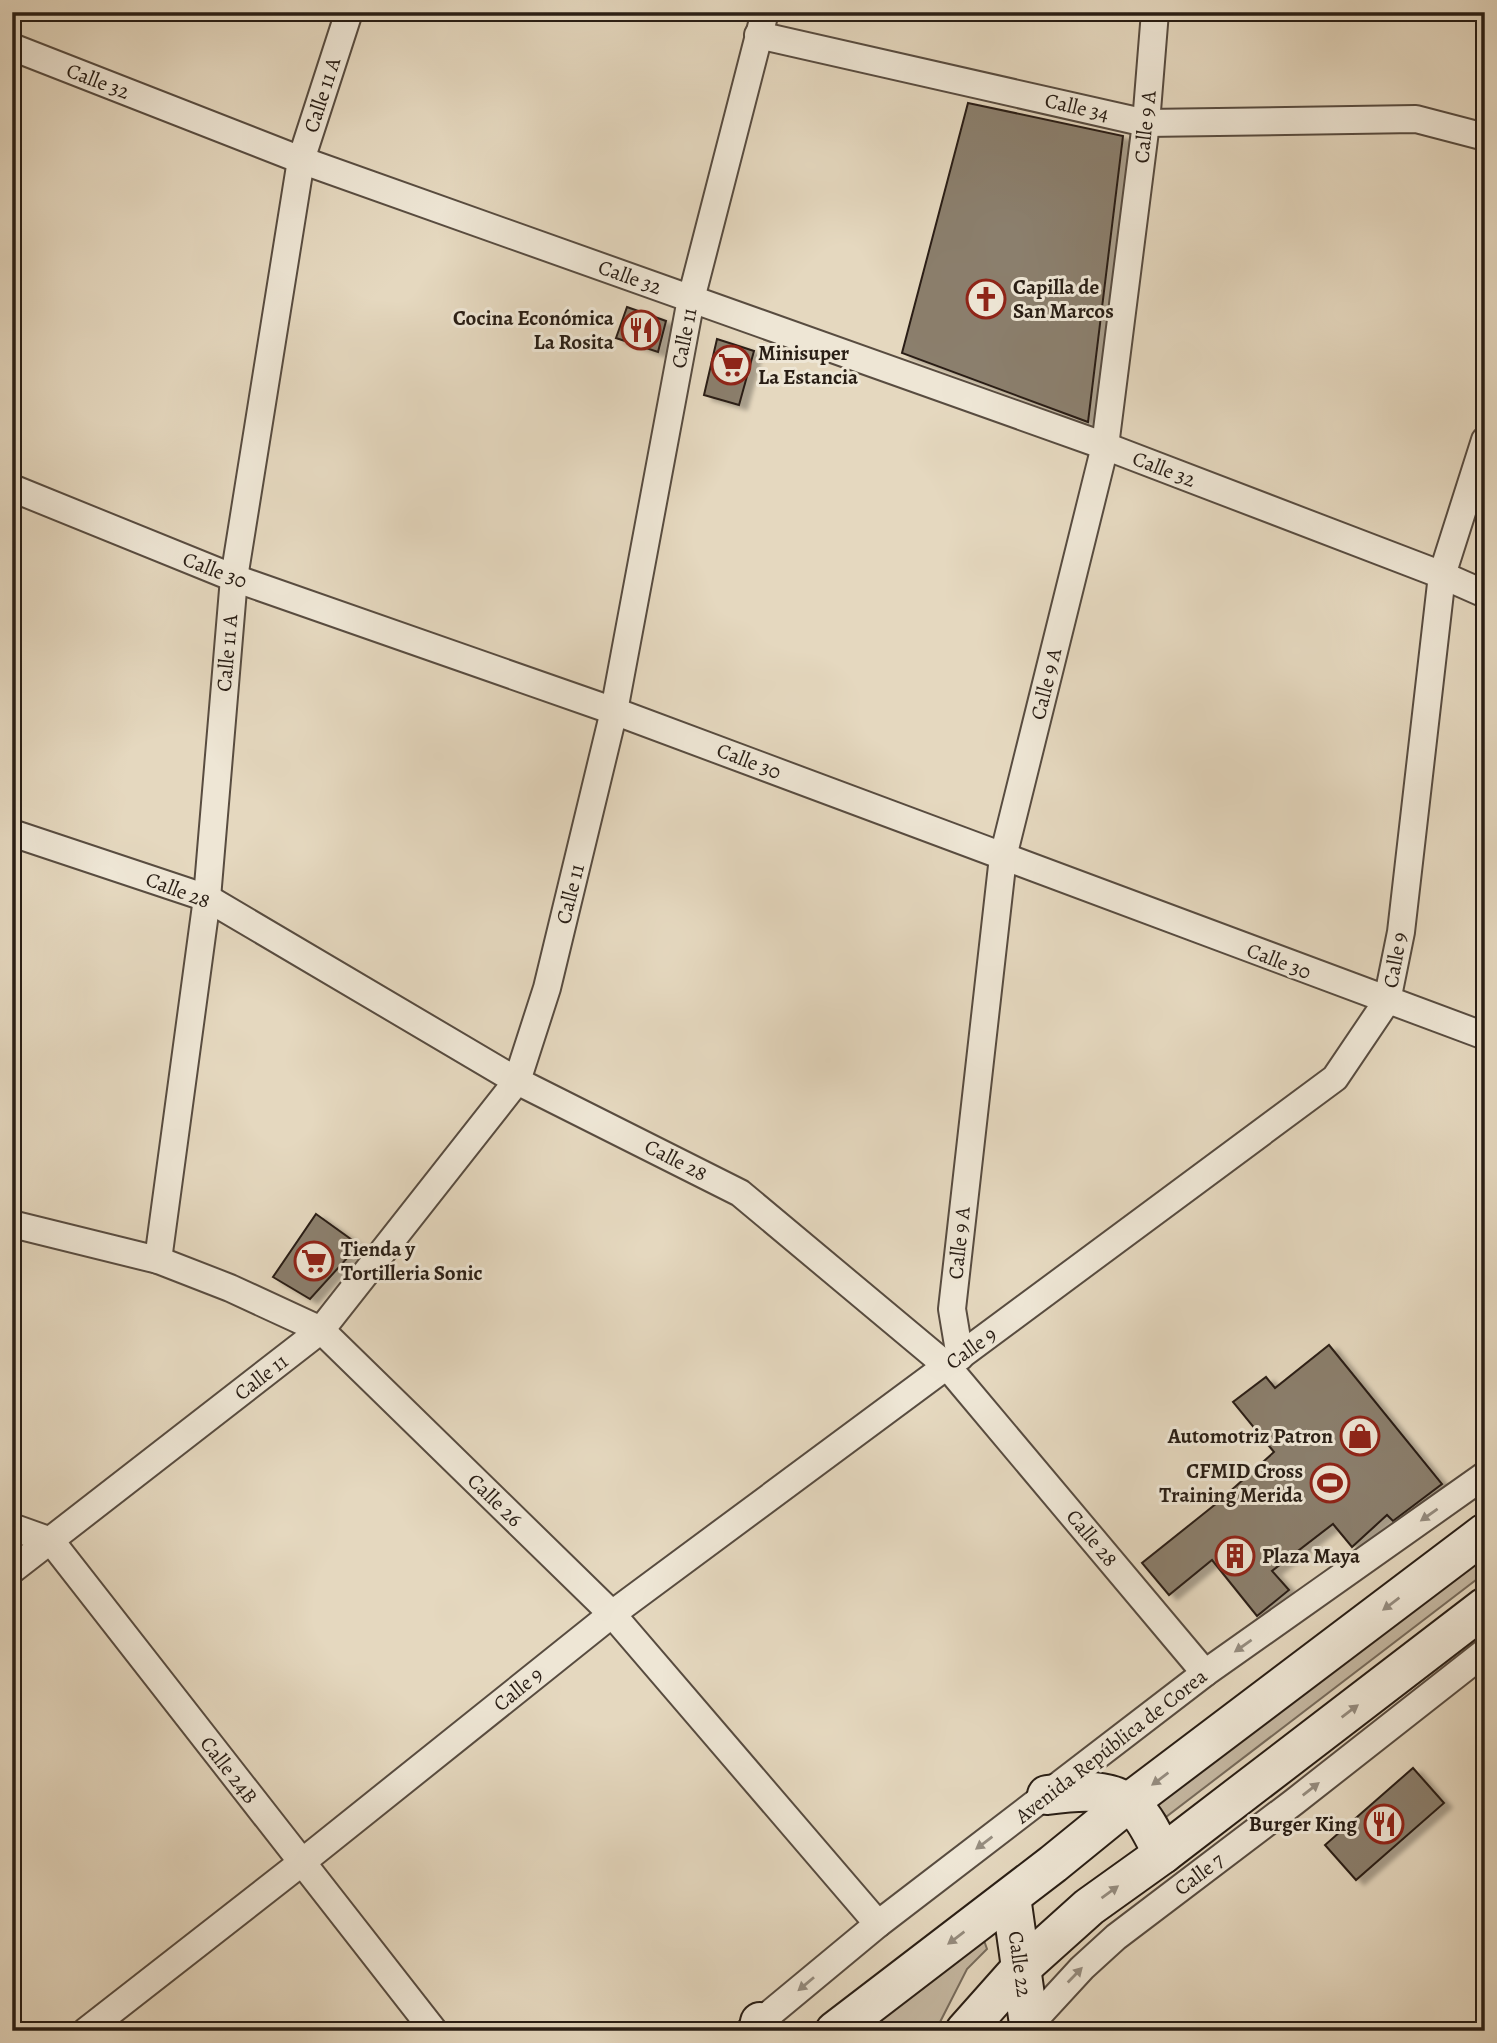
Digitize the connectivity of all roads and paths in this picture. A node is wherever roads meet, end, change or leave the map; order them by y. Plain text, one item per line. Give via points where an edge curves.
1 (349, 12) edge
2 (1155, 12) edge
3 (762, 23) edge
4 (12, 47) edge
5 (1146, 123) junction
6 (1485, 137) edge
7 (301, 160) junction
8 (691, 299) junction
9 (1485, 440) edge
10 (1105, 446) junction
11 (12, 488) edge
12 (1443, 575) junction
13 (234, 578) junction
14 (1485, 594) edge
15 (614, 711) junction
16 (12, 833) edge
17 (1003, 857) junction
18 (207, 898) junction
19 (1387, 1001) junction
20 (1485, 1036) edge
21 (517, 1081) junction
22 (12, 1224) edge
23 (158, 1260) junction
24 (321, 1330) junction
25 (953, 1362) junction
26 (1485, 1475) edge
27 (12, 1528) edge
28 (1485, 1534) edge
29 (51, 1541) junction
30 (12, 1570) edge
31 (1485, 1607) edge
32 (612, 1614) junction
33 (1485, 1653) edge
34 (1205, 1672) junction
35 (1047, 1795) junction
36 (1128, 1803) junction
37 (1163, 1854) junction
38 (301, 1863) junction
39 (1011, 1897) junction
40 (878, 1924) junction
41 (1021, 1968) junction
42 (756, 2028) edge
43 (1027, 2029) edge
44 (86, 2031) edge
45 (434, 2031) edge
46 (835, 2031) edge
47 (965, 2031) edge

1 - 7 street, Calle 11 A
2 - 5 street, Calle 9 A
3 - 5 street, Calle 34
3 - 8 street, Calle 11
4 - 7 street, Calle 32
5 - 6 street, Calle 34 via 1416,119
5 - 10 street, Calle 9 A
7 - 8 street, Calle 32
7 - 13 street, Calle 11 A
8 - 10 street, Calle 32
8 - 15 street, Calle 11
9 - 12 street, Calle 9
10 - 12 street, Calle 32
10 - 17 street, Calle 9 A
11 - 13 street, Calle 30
12 - 14 street, Calle 32
12 - 19 street, Calle 9 via 1401,932
13 - 15 street, Calle 30
13 - 18 street, Calle 11 A
15 - 17 street, Calle 30
15 - 21 street, Calle 11 via 547,988
16 - 18 street, Calle 28
17 - 19 street, Calle 30
17 - 25 street, Calle 9 A via 952,1309
18 - 21 street, Calle 28
18 - 23 street, Calle 11 A
19 - 20 street, Calle 30
19 - 25 street, Calle 9 via 1335,1078
21 - 24 street, Calle 11
21 - 25 street, Calle 28 via 740,1193
22 - 23 street, Calle 26
23 - 24 street, Calle 26
24 - 29 street, Calle 11
24 - 32 street, Calle 26
25 - 32 street, Calle 9
25 - 34 street, Calle 28
26 -> 34 street, Avenida República de Corea
27 - 29 street
28 -> 36 main road
29 - 30 street, Calle 11
29 - 38 street, Calle 24B
37 -> 31 main road
32 - 38 street, Calle 9
32 - 40 street, Calle 26
43 -> 33 street, Calle 7 via 1115,1937
34 - 35 street, Avenida República de Corea
35 - 36 main road via 1084,1790
35 -> 40 street, Avenida República de Corea
36 - 37 main road
36 - 39 main road
41 -> 37 main road via 1089,1907
38 - 44 street, Calle 9
38 - 45 street, Calle 24B
39 - 41 main road, Calle 22
39 -> 46 main road
40 -> 42 street, Avenida República de Corea
41 - 43 main road, Calle 22
41 - 47 main road

